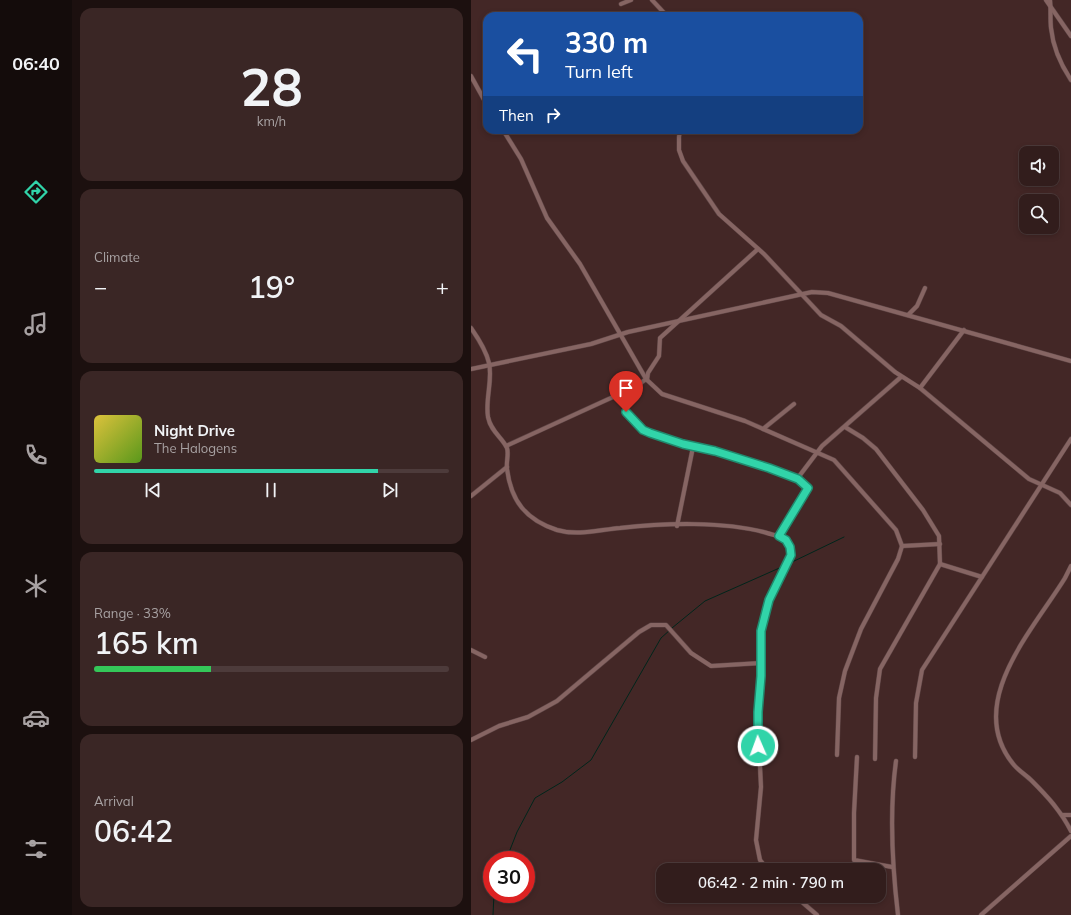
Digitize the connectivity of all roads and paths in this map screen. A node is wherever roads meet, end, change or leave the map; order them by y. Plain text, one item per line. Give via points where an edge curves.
1 (631, 0) edge
2 (652, 0) edge
3 (1046, 0) edge
4 (1050, 0) edge
5 (621, 4) dead end
6 (1051, 9) junction
7 (663, 12) edge
8 (1071, 36) edge
9 (471, 76) edge
10 (1071, 80) edge
11 (483, 98) edge
12 (505, 134) edge
13 (679, 134) edge
14 (758, 249) junction
15 (925, 288) dead end
16 (799, 293) junction
17 (908, 315) junction
18 (678, 321) junction
19 (471, 328) edge
20 (964, 330) junction
21 (619, 335) junction
22 (1071, 361) edge
23 (489, 364) junction
24 (471, 368) edge
25 (901, 376) junction
26 (646, 379) junction
27 (920, 388) junction
28 (616, 395) junction
29 (794, 404) dead end
30 (845, 427) junction
31 (763, 429) junction
32 (1071, 439) edge
33 (506, 446) junction
34 (693, 447) junction
35 (816, 453) junction
36 (507, 467) junction
37 (798, 479) junction
38 (1041, 483) junction
39 (471, 496) edge
40 (1071, 505) edge
41 (677, 526) junction
42 (779, 536) junction
43 (940, 544) junction
44 (902, 546) junction
45 (940, 564) junction
46 (1071, 566) edge
47 (982, 577) junction
48 (471, 650) edge
49 (485, 657) dead end
50 (761, 663) junction
51 (471, 740) edge
52 (837, 755) dead end
53 (857, 757) dead end
54 (915, 757) dead end
55 (875, 759) dead end
56 (896, 761) dead end
57 (1063, 815) junction
58 (1071, 815) edge
59 (1071, 831) edge
60 (1071, 836) edge
61 (762, 863) edge
62 (892, 867) junction
63 (803, 903) edge
64 (817, 915) edge
65 (898, 915) edge
66 (981, 915) edge

1 - 5 street
2 - 7 street
3 - 6 street
4 - 6 street
6 - 8 street
6 - 10 street via 1051,28 1058,57
9 - 11 street
12 - 21 street via 521,159 547,218 580,264
13 - 14 street via 679,150 698,186 719,214
14 - 16 street
14 - 18 street
15 - 17 street via 917,306
16 - 17 street via 828,293
16 - 18 street
16 - 25 street via 821,315 841,326
17 - 20 street
18 - 21 street
18 - 26 street via 660,338 659,356
19 - 23 street via 480,340
20 - 22 street
20 - 27 street
21 - 23 street via 591,344
21 - 26 street
23 - 24 street
23 - 33 street via 489,419 493,431
25 - 27 street
25 - 30 street
26 - 28 street
26 - 31 street via 662,394
27 - 38 street via 1029,479
28 - 33 street
28 - 34 street via 626,412 643,430
29 - 31 street
30 - 35 street
30 - 43 street via 863,438 896,473 935,528
31 - 35 street
32 - 38 street
33 - 36 street
34 - 37 street via 769,468
34 - 41 street
35 - 37 street
35 - 44 street via 834,460 840,466 896,530
36 - 39 street
36 - 41 street via 510,484 519,505 531,518 558,530 579,533 620,528
37 - 42 street via 807,490
38 - 40 street via 1060,493
38 - 47 street
41 - 42 street via 745,527
42 - 50 street via 786,540 791,555 765,615 761,631
43 - 44 street
43 - 45 street
44 - 52 street via 895,569 861,629 845,671 839,698
45 - 47 street
45 - 55 street via 880,669 876,698
46 - 57 street via 1008,667 1000,685 995,719 1001,746 1014,765
47 - 54 street via 921,670
48 - 49 street
50 - 51 street via 711,666 691,653 666,626 651,625 630,639 557,701 528,717 499,726
50 - 61 street via 758,724 761,787 756,840
53 - 62 street via 854,860
56 - 62 street via 892,808
57 - 58 street
57 - 59 street
60 - 66 street
62 - 65 street
63 - 64 street

